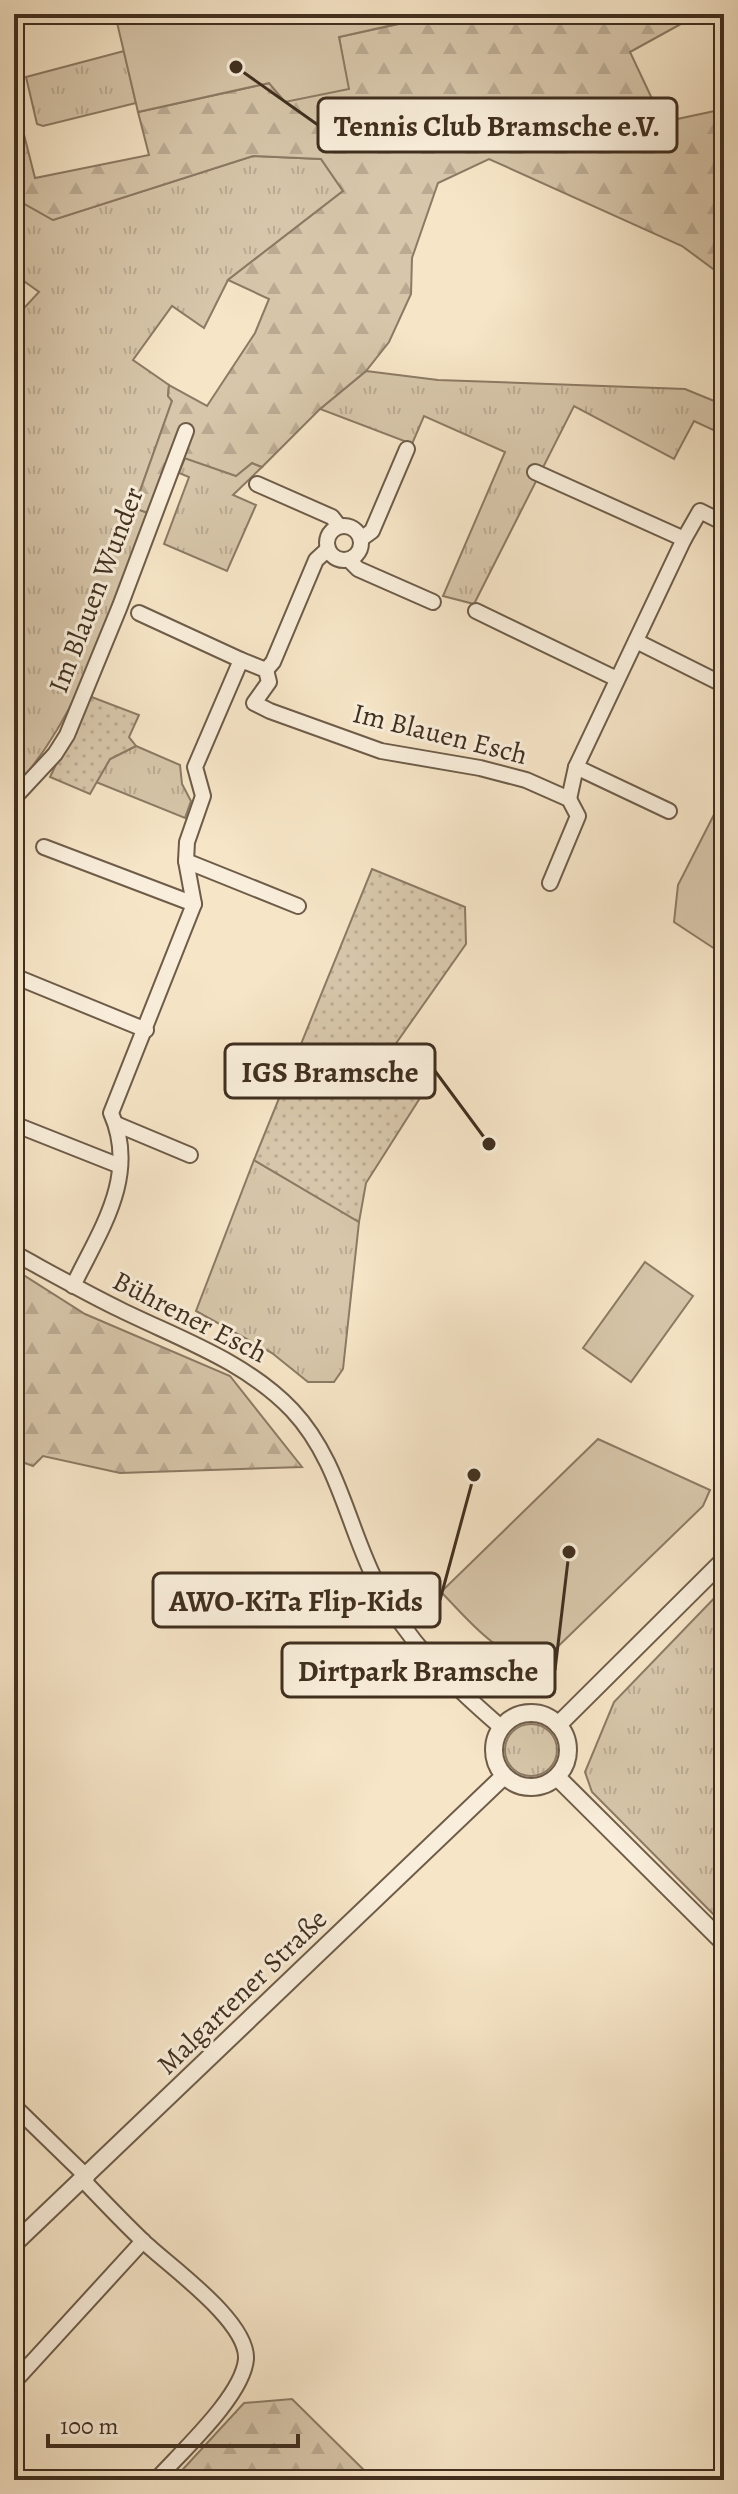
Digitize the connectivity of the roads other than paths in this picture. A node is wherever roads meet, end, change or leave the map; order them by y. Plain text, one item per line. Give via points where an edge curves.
1 (186, 431) dead end
2 (407, 449) dead end
3 (535, 472) dead end
4 (257, 484) dead end
5 (724, 523) edge
6 (339, 526) junction
7 (361, 539) junction
8 (684, 539) junction
9 (328, 549) junction
10 (349, 560) junction
11 (433, 602) dead end
12 (476, 611) dead end
13 (139, 613) dead end
14 (636, 641) junction
15 (241, 660) junction
16 (266, 670) junction
17 (617, 679) junction
18 (724, 685) edge
19 (227, 697) junction
20 (254, 703) junction
21 (576, 767) junction
22 (14, 798) edge
23 (569, 799) junction
24 (669, 811) dead end
25 (44, 847) dead end
26 (186, 861) junction
27 (550, 883) dead end
28 (194, 904) junction
29 (298, 906) dead end
30 (14, 976) edge
31 (146, 1030) junction
32 (14, 1124) edge
33 (116, 1124) junction
34 (190, 1155) dead end
35 (120, 1166) junction
36 (14, 1253) edge
37 (73, 1286) junction
38 (724, 1560) edge
39 (558, 1725) junction
40 (502, 1728) junction
41 (504, 1776) junction
42 (557, 1777) junction
43 (724, 1943) edge
44 (14, 2106) edge
45 (85, 2179) junction
46 (143, 2241) junction
47 (14, 2244) edge
48 (14, 2382) edge
49 (156, 2480) edge

1 - 22 street, Im Blauen Wunder via 67,735
2 - 7 street via 372,531
3 - 8 street
4 - 6 street via 332,517
5 - 8 street via 700,511
6 - 7 street via 352,527
6 - 9 street via 328,535
7 - 10 street via 358,553
8 - 14 street
9 - 10 street via 337,559
9 - 16 street via 316,560
10 - 11 street via 358,569
12 - 17 street
13 - 15 street
14 - 17 street
14 - 18 street
15 - 16 street
15 - 19 street
16 - 20 street via 269,682
17 - 21 street
19 - 20 street, Im Blauen Esch
19 - 26 street via 195,767 203,796
20 - 23 street, Im Blauen Esch via 381,751 480,768
21 - 23 street
21 - 24 street
23 - 27 street via 578,816
25 - 28 street
26 - 28 street
26 - 29 street
28 - 31 street
30 - 31 street
31 - 33 street via 111,1113
32 - 35 street
33 - 34 street
33 - 35 street
35 - 37 street via 118,1195
36 - 37 street, Bührener Esch
37 - 40 street, Bührener Esch via 233,1363 267,1385 294,1412 333,1471 376,1581 408,1636
38 - 39 street
39 - 40 street via 528,1713
39 - 42 street via 568,1751
40 - 41 street via 494,1753
41 - 42 street via 536,1787
41 - 45 street, Malgartener Straße
42 - 43 street
44 - 45 street
45 - 46 street
45 - 47 street, Malgartener Straße
46 - 48 street
46 - 49 street via 220,2310 239,2335 246,2358 235,2389

